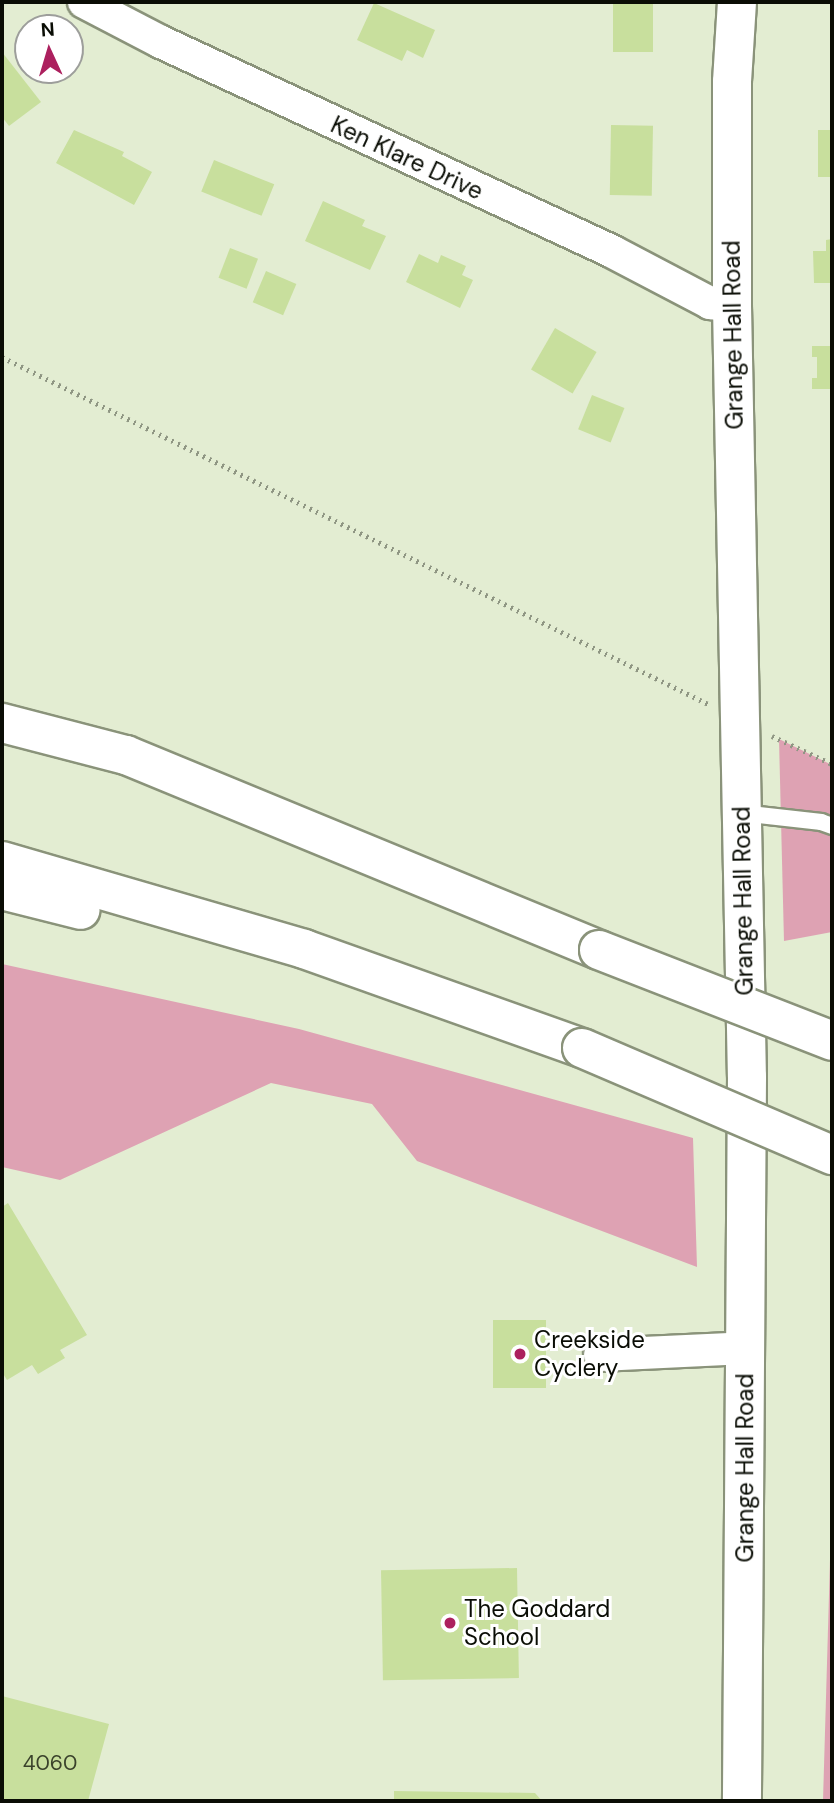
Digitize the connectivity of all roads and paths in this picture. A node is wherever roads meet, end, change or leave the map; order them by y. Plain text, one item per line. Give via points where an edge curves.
1 (84, 2) edge
2 (737, 2) edge
3 (732, 306) junction
4 (2, 357) edge
5 (738, 721) junction
6 (2, 723) edge
7 (2, 750) edge
8 (832, 764) edge
9 (741, 813) junction
10 (832, 826) edge
11 (2, 861) edge
12 (409, 871) junction
13 (2, 890) edge
14 (418, 987) junction
15 (832, 1041) edge
16 (832, 1155) edge
17 (746, 1348) junction
18 (600, 1355) dead end
19 (742, 1801) edge

1 - 3 street, Ken Klare Drive via 613,252 710,303
2 - 3 main road, Grange Hall Road via 732,82
3 - 5 main road, Grange Hall Road
4 - 5 path via 664,680
5 - 8 path
5 - 9 main road, Grange Hall Road
6 - 12 main road via 126,755
7 - 12 main road via 196,799
9 - 10 lane
9 - 17 main road, Grange Hall Road via 747,1077
11 - 14 main road via 267,937
12 - 15 main road, bridge
13 - 14 main road
14 - 16 main road, bridge via 582,1048
17 - 18 street
17 - 19 main road, Grange Hall Road

